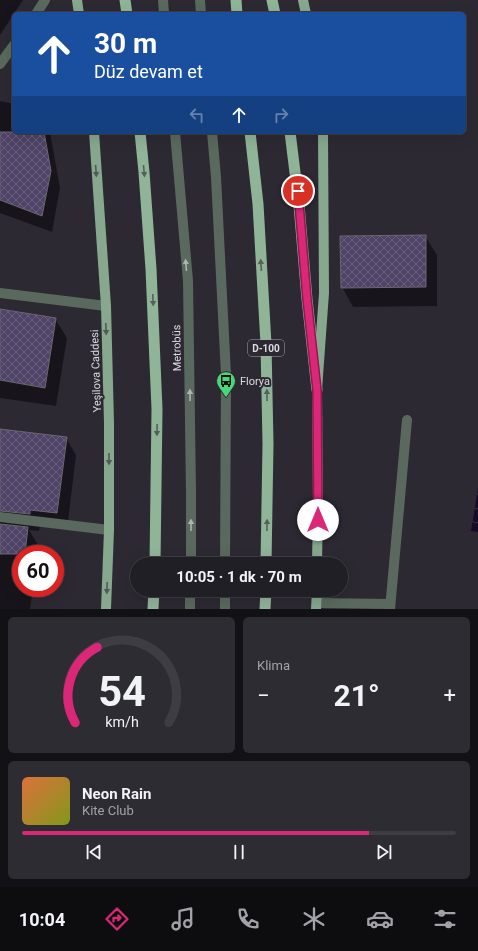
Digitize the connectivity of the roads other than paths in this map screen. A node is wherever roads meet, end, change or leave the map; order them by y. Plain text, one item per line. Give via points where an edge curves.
1 (45, 0) edge
2 (77, 0) edge
3 (125, 0) edge
4 (163, 0) edge
5 (200, 0) edge
6 (236, 0) edge
7 (272, 0) edge
8 (303, 0) edge
9 (37, 12) edge
10 (79, 12) edge
11 (127, 12) edge
12 (164, 12) edge
13 (201, 12) edge
14 (237, 12) edge
15 (275, 12) edge
16 (306, 12) edge
17 (12, 47) edge
18 (0, 64) edge
19 (94, 134) edge
20 (140, 134) edge
21 (175, 134) edge
22 (212, 134) edge
23 (250, 134) edge
24 (290, 134) edge
25 (323, 134) edge
26 (0, 293) edge
27 (106, 306) junction
28 (317, 390) junction
29 (407, 420) dead end
30 (0, 517) edge
31 (109, 530) junction
32 (155, 557) edge
33 (191, 557) edge
34 (225, 557) edge
35 (266, 557) edge
36 (317, 557) edge
37 (154, 597) edge
38 (190, 597) edge
39 (225, 597) edge
40 (266, 597) edge
41 (317, 606) edge
42 (390, 606) edge
43 (106, 609) edge
44 (153, 609) edge
45 (190, 609) edge
46 (225, 609) edge
47 (265, 609) edge

1 - 9 street
2 - 10 main road
3 - 11 highway
4 - 12 street
5 - 13 street
6 - 14 highway
7 - 15 highway
8 - 16 main road
17 - 18 street
19 -> 27 main road, Yeşilova Caddesi
20 -> 32 highway via 151,269 157,409
33 -> 21 street, Metrobüs via 188,281
22 - 34 street via 226,375
35 -> 23 highway, D-100 via 266,344 258,204
24 - 28 highway
25 - 28 main road via 324,293
26 - 27 street
27 -> 31 main road, Yeşilova Caddesi
28 - 36 main road
29 - 42 street
30 - 31 street
31 -> 43 main road, Yeşilova Caddesi
37 - 44 highway
38 - 45 street
39 - 46 street
40 - 47 highway
41 - 42 street

